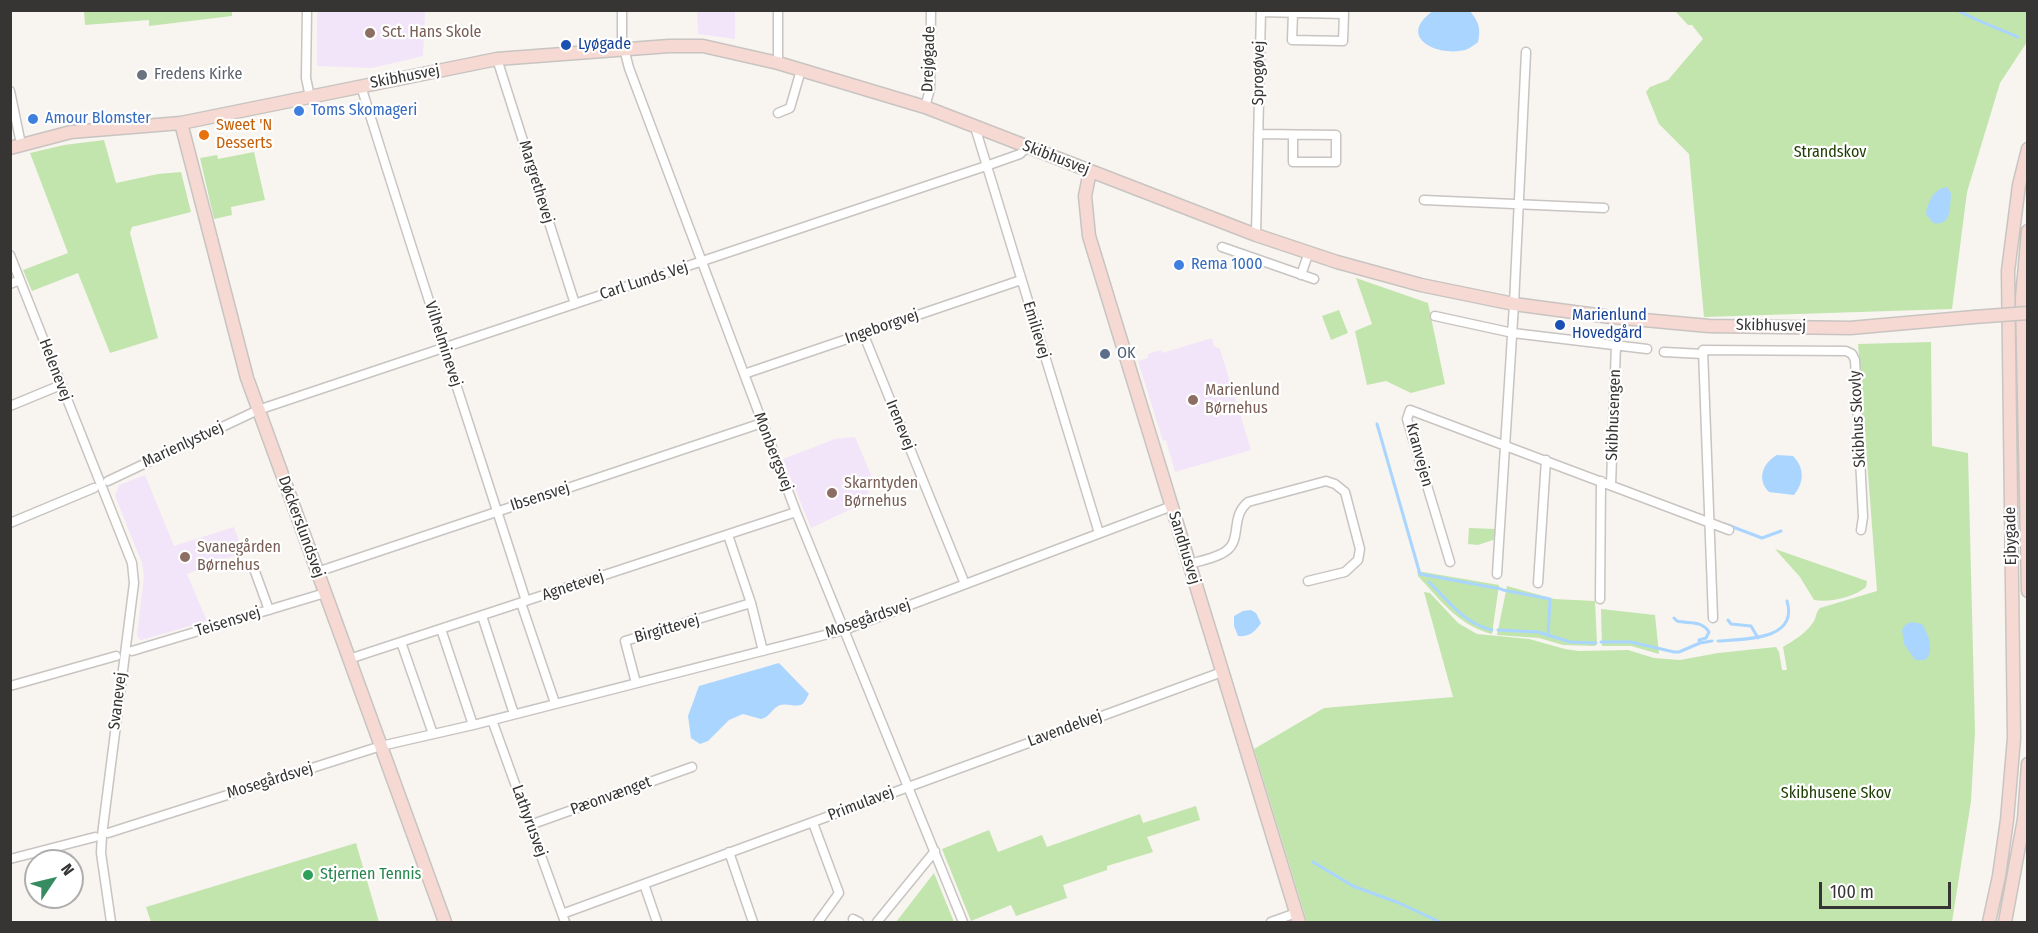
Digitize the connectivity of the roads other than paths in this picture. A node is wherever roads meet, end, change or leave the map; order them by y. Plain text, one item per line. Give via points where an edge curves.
1 (307, 10) edge
2 (622, 10) edge
3 (778, 10) edge
4 (930, 10) edge
5 (1261, 11) edge
6 (1293, 13) junction
7 (623, 49) junction
8 (1526, 52) dead end
9 (497, 59) junction
10 (778, 63) junction
11 (801, 70) junction
12 (361, 86) junction
13 (10, 91) edge
14 (310, 97) junction
15 (925, 107) junction
16 (778, 113) dead end
17 (181, 123) junction
18 (975, 127) junction
19 (1258, 134) junction
20 (1293, 135) junction
21 (16, 146) edge
22 (1027, 147) junction
23 (2028, 149) edge
24 (986, 166) junction
25 (1090, 171) junction
26 (1424, 200) dead end
27 (1518, 205) junction
28 (1604, 208) dead end
29 (2028, 231) edge
30 (1256, 235) junction
31 (1221, 247) dead end
32 (1309, 252) junction
33 (10, 255) edge
34 (701, 263) junction
35 (1301, 275) junction
36 (1314, 279) dead end
37 (20, 280) junction
38 (1021, 280) junction
39 (10, 284) edge
40 (574, 304) junction
41 (1515, 304) junction
42 (2028, 313) edge
43 (1435, 316) dead end
44 (863, 333) junction
45 (1513, 333) junction
46 (1616, 345) junction
47 (443, 348) junction
48 (1647, 349) dead end
49 (1664, 352) dead end
50 (1703, 354) junction
51 (744, 374) junction
52 (61, 385) junction
53 (10, 406) edge
54 (258, 410) junction
55 (762, 423) junction
56 (1505, 444) junction
57 (1546, 460) junction
58 (1601, 481) junction
59 (101, 485) junction
60 (1611, 485) junction
61 (1172, 506) junction
62 (497, 511) junction
63 (796, 512) junction
64 (1709, 522) junction
65 (10, 523) edge
66 (1729, 530) dead end
67 (1861, 530) dead end
68 (1099, 533) junction
69 (728, 535) junction
70 (1449, 562) dead end
71 (1189, 564) junction
72 (253, 566) dead end
73 (317, 572) junction
74 (1497, 574) dead end
75 (1308, 582) dead end
76 (1538, 583) dead end
77 (965, 584) junction
78 (2028, 591) edge
79 (325, 593) junction
80 (1600, 599) dead end
81 (523, 602) junction
82 (751, 603) junction
83 (269, 610) junction
84 (482, 616) junction
85 (1713, 618) dead end
86 (441, 629) junction
87 (844, 630) junction
88 (401, 642) junction
89 (132, 651) dead end
90 (763, 651) junction
91 (116, 656) dead end
92 (349, 659) junction
93 (1221, 672) junction
94 (636, 683) junction
95 (10, 686) edge
96 (555, 703) junction
97 (514, 714) junction
98 (492, 720) junction
99 (474, 725) junction
100 (433, 734) junction
101 (381, 746) junction
102 (2028, 764) edge
103 (692, 766) dead end
104 (908, 786) junction
105 (813, 823) junction
106 (530, 825) junction
107 (108, 833) dead end
108 (95, 837) dead end
109 (934, 851) junction
110 (729, 852) junction
111 (10, 859) edge
112 (644, 884) junction
113 (563, 918) edge
114 (1297, 918) edge
115 (111, 922) edge
116 (445, 922) edge
117 (657, 922) edge
118 (753, 922) edge
119 (818, 922) edge
120 (877, 922) edge
121 (963, 922) edge
122 (1270, 922) edge
123 (1989, 922) edge
124 (2005, 922) edge

1 - 14 street via 306,78
2 - 7 street
3 - 10 street
4 - 15 street, Drejøgade via 930,90
5 - 6 street, Sprogøvej
5 - 19 street, Sprogøvej
6 - 6 street, Sprogøvej via 1344,14 1343,41 1292,40
7 - 9 street, Skibhusvej
7 - 10 street, Skibhusvej via 703,46
7 - 34 street, Monbergsvej
8 - 27 street
9 - 12 street, Skibhusvej
9 - 40 street, Margrethevej
10 - 11 street, Skibhusvej
11 - 15 street, Skibhusvej
11 - 16 street via 790,108
12 - 14 street, Skibhusvej
12 - 47 street, Vilhelminevej
13 - 21 street
14 - 17 street, Skibhusvej
15 - 18 street, Skibhusvej
17 - 21 street, Skibhusvej via 93,129
17 - 54 street, Døckerslundsvej
18 - 22 street, Skibhusvej
18 - 24 street, Emilievej
19 - 20 street
19 - 30 street, Sprogøvej
20 - 20 street via 1336,135 1336,162 1293,162
22 - 24 street, Carl Lunds Vej via 1020,154
22 - 25 street, Skibhusvej
23 - 123 street, Ejbygade via 2019,184 2008,272 2014,738 2007,820
24 - 34 street, Carl Lunds Vej
24 - 38 street, Emilievej
25 - 30 street, Skibhusvej
25 - 61 street, Sandhusvej via 1085,196 1089,236
26 - 27 street
27 - 28 street
27 - 41 street
29 - 78 street, Ejbygade via 2022,298
30 - 32 street, Skibhusvej
31 - 35 street
32 - 35 street
32 - 41 street, Skibhusvej via 1421,285
33 - 37 street, Helenevej
34 - 40 street, Carl Lunds Vej
34 - 51 street, Monbergsvej
35 - 36 street
37 - 39 street
37 - 52 street, Helenevej
38 - 44 street, Ingeborgvej
38 - 68 street, Emilievej
40 - 47 street, Carl Lunds Vej
41 - 42 street, Skibhusvej, bridge via 1710,326 1850,328
41 - 45 street
43 - 45 street, Skibhusengen
44 - 51 street, Ingeborgvej
44 - 77 street, Irenevej
45 - 46 street, Skibhusengen
45 - 56 street
46 - 48 street, Skibhusengen
46 - 60 street, Skibhusengen
47 - 54 street, Carl Lunds Vej
47 - 62 street, Vilhelminevej
49 - 50 street, Skibhus Skovly
50 - 64 street
50 - 67 street, Skibhus Skovly via 1702,350 1852,354
51 - 55 street, Monbergsvej
52 - 53 street
52 - 59 street, Helenevej
54 - 59 street, Marienlystvej
54 - 73 street, Døckerslundsvej
55 - 62 street, Ibsensvej
55 - 63 street, Monbergsvej
56 - 57 street, Kranvejen
56 - 70 street, Kranvejen via 1410,410 1407,420
56 - 74 street
57 - 58 street, Kranvejen
57 - 76 street
58 - 60 street, Kranvejen
58 - 80 street
59 - 65 street, Marienlystvej
59 - 115 street, Svanevej via 132,563 134,583 102,835
60 - 64 street, Kranvejen
61 - 68 street, Mosegårdsvej
61 - 71 street, Sandhusvej
62 - 73 street, Ibsensvej
62 - 81 street, Vilhelminevej
63 - 69 street, Agnetevej
63 - 87 street, Monbergsvej
64 - 66 street, Kranvejen
64 - 85 street
68 - 77 street, Mosegårdsvej
69 - 81 street, Agnetevej
69 - 82 street
71 - 75 street via 1229,548 1235,540 1237,516 1248,502 1326,481 1345,492 1360,549 1358,560 1345,572
71 - 93 street, Sandhusvej
72 - 83 street
73 - 79 street, Døckerslundsvej
77 - 87 street, Mosegårdsvej
79 - 83 street, Teisensvej
79 - 92 street, Døckerslundsvej
81 - 84 street, Agnetevej
81 - 96 street
82 - 90 street
82 - 94 street, Birgittevej via 625,641
83 - 89 street, Teisensvej
84 - 86 street, Agnetevej
84 - 97 street
86 - 88 street, Agnetevej
86 - 99 street
87 - 90 street, Mosegårdsvej
87 - 104 street, Monbergsvej
88 - 92 street, Agnetevej
88 - 100 street
90 - 94 street, Mosegårdsvej
91 - 95 street
92 - 101 street, Døckerslundsvej
93 - 104 street, Lavendelvej
93 - 114 street, Sandhusvej
94 - 96 street, Mosegårdsvej
96 - 97 street, Mosegårdsvej
97 - 98 street, Mosegårdsvej
98 - 99 street, Mosegårdsvej
98 - 106 street, Lathyrusvej
99 - 100 street, Mosegårdsvej
100 - 101 street, Mosegårdsvej
101 - 107 street, Mosegårdsvej
101 - 116 street, Døckerslundsvej
102 - 124 street via 2024,819
103 - 106 street, Pæonvænget
104 - 105 street, Primulavej
104 - 109 street, Monbergsvej
105 - 110 street, Primulavej
105 - 119 street, Primulavej via 839,893
106 - 113 street, Lathyrusvej
108 - 111 street
109 - 120 street
109 - 121 street, Monbergsvej
110 - 112 street, Primulavej
110 - 118 street
112 - 113 street, Primulavej
112 - 117 street
114 - 122 street

